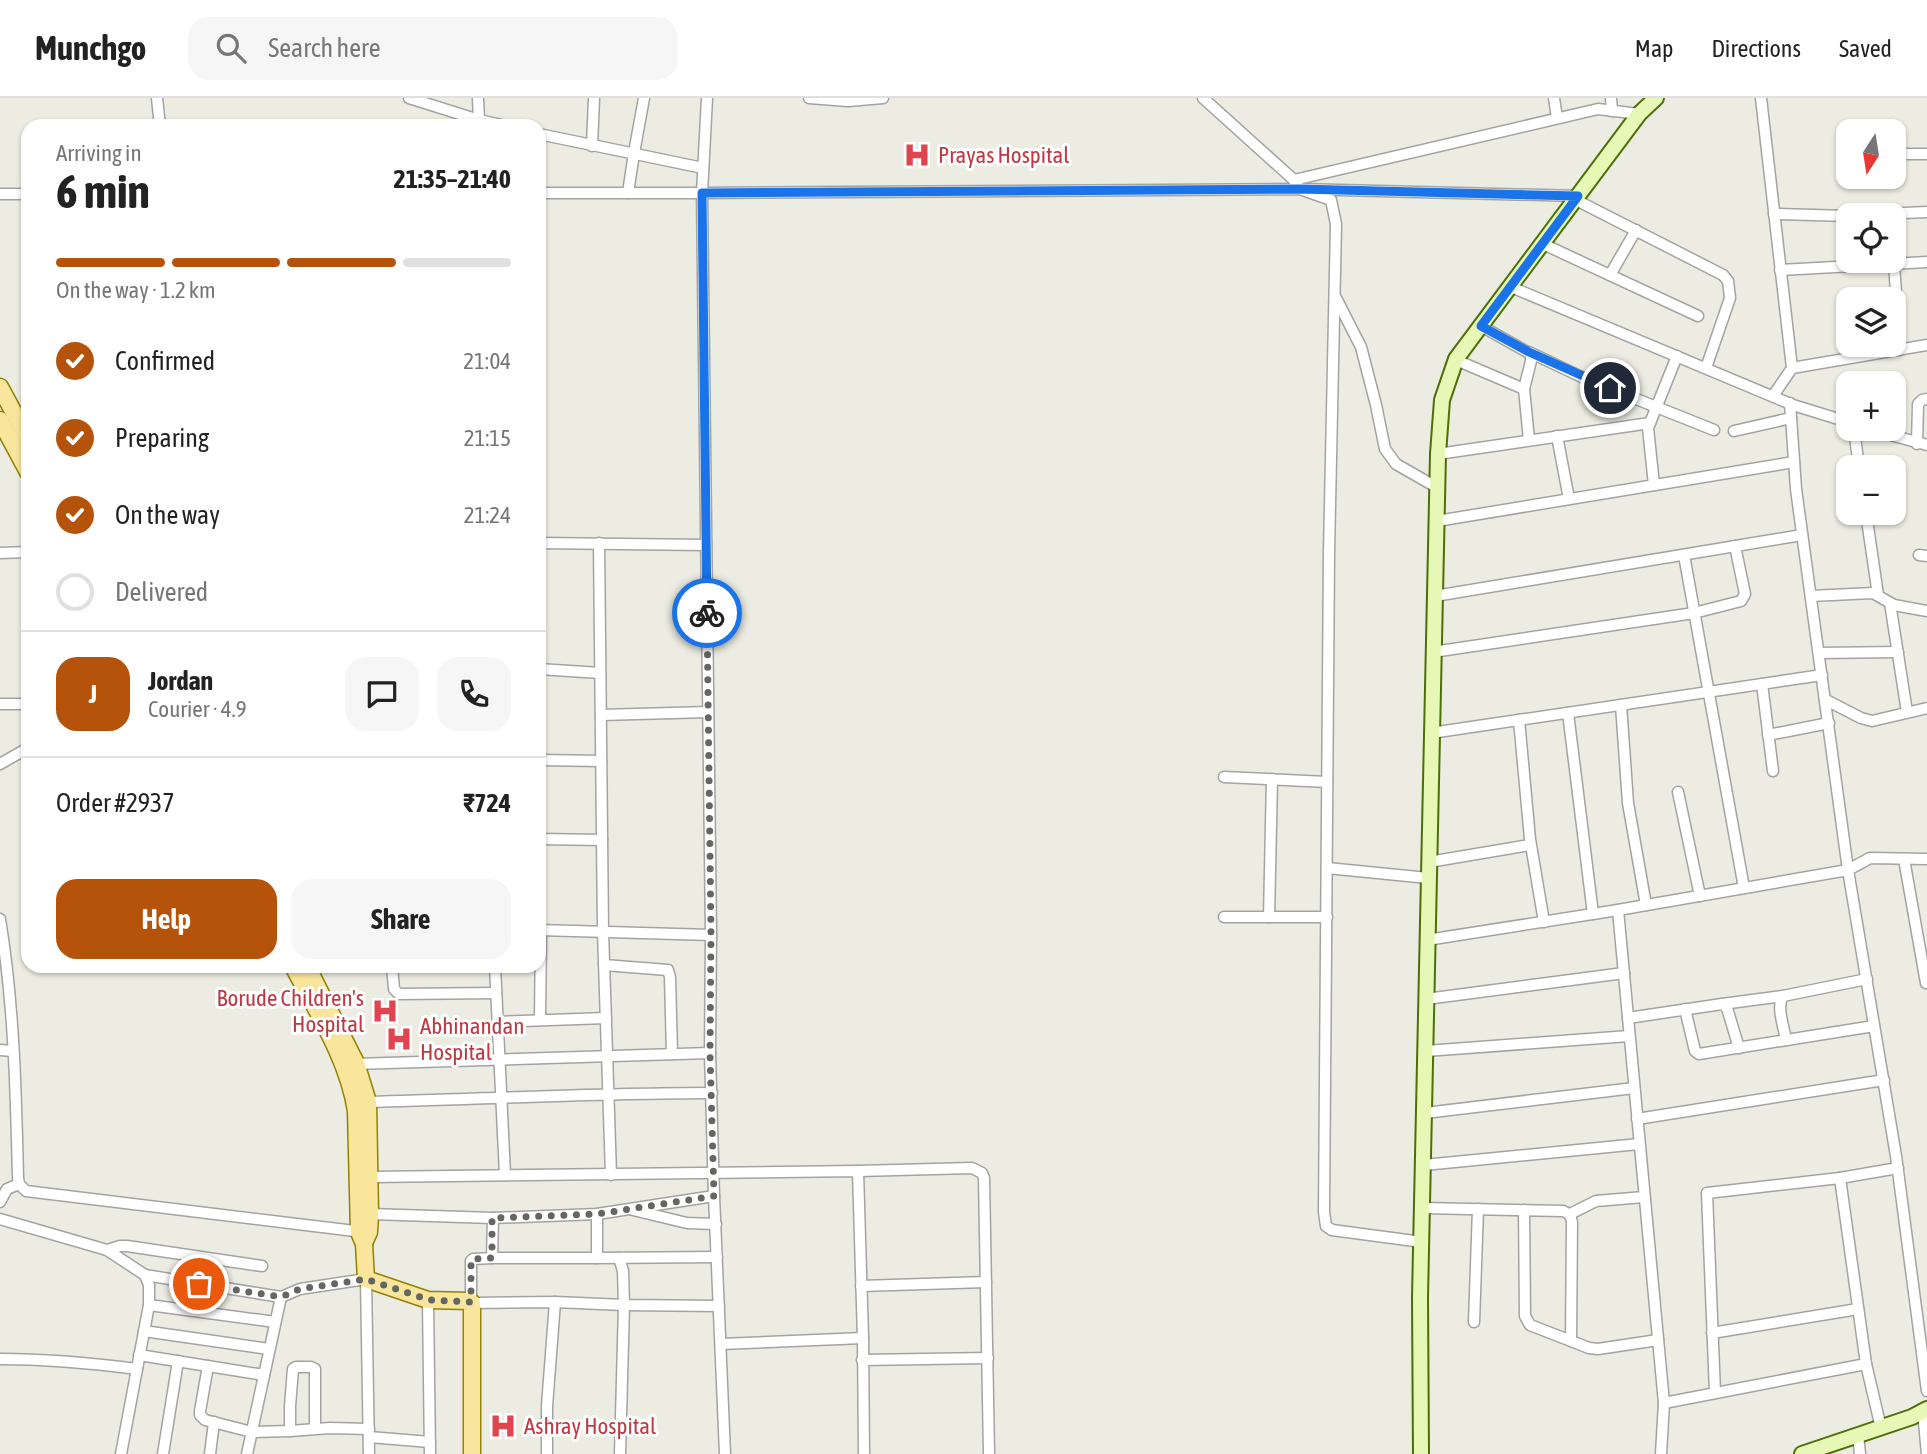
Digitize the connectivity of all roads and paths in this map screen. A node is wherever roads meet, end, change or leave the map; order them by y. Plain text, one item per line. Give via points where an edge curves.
1 (157, 98) edge
2 (408, 98) edge
3 (478, 98) edge
4 (594, 98) edge
5 (644, 98) edge
6 (707, 98) edge
7 (809, 98) edge
8 (883, 98) edge
9 (1203, 98) edge
10 (1554, 98) edge
11 (1611, 98) edge
12 (1656, 98) edge
13 (1761, 98) edge
14 (1612, 111) junction
15 (1639, 114) junction
16 (1557, 118) junction
17 (159, 119) edge
18 (476, 119) edge
19 (479, 119) edge
20 (546, 136) edge
21 (592, 146) junction
22 (634, 153) junction
23 (1906, 154) edge
24 (1927, 154) edge
25 (703, 168) junction
26 (1297, 184) junction
27 (546, 193) edge
28 (628, 193) junction
29 (702, 193) junction
30 (0, 194) edge
31 (21, 194) edge
32 (1577, 198) junction
33 (1927, 212) edge
34 (1906, 213) edge
35 (1774, 214) junction
36 (1836, 216) edge
37 (1636, 230) junction
38 (1543, 244) junction
39 (1927, 262) edge
40 (1906, 263) edge
41 (1836, 267) edge
42 (1780, 270) junction
43 (1611, 275) junction
44 (1511, 287) junction
45 (1334, 294) junction
46 (1698, 316) dead end
47 (1481, 326) junction
48 (1927, 345) edge
49 (1906, 349) edge
50 (1529, 352) junction
51 (1677, 356) junction
52 (1858, 357) edge
53 (1456, 360) junction
54 (1706, 368) junction
55 (1792, 368) junction
56 (0, 387) edge
57 (1524, 388) junction
58 (1773, 396) junction
59 (1927, 399) edge
60 (1790, 403) junction
61 (1656, 407) junction
62 (1791, 418) junction
63 (1836, 418) edge
64 (0, 420) edge
65 (1650, 423) junction
66 (21, 426) edge
67 (1714, 430) dead end
68 (1734, 431) dead end
69 (1558, 436) junction
70 (1529, 440) junction
71 (1922, 444) edge
72 (1438, 454) junction
73 (21, 459) edge
74 (1794, 462) junction
75 (1654, 485) junction
76 (1438, 488) junction
77 (1569, 499) junction
78 (1437, 522) junction
79 (1868, 525) edge
80 (1802, 535) junction
81 (546, 543) edge
82 (599, 543) junction
83 (706, 545) junction
84 (1735, 546) junction
85 (21, 552) edge
86 (0, 553) edge
87 (1684, 555) junction
88 (1878, 595) junction
89 (1435, 596) junction
90 (1811, 596) junction
91 (1890, 603) junction
92 (1927, 611) edge
93 (1694, 613) junction
94 (1433, 652) junction
95 (1898, 652) junction
96 (1819, 653) junction
97 (546, 669) edge
98 (600, 673) junction
99 (1822, 676) junction
100 (1762, 684) junction
101 (1708, 692) junction
102 (1826, 700) junction
103 (0, 704) edge
104 (21, 704) edge
105 (1620, 705) junction
106 (1927, 708) edge
107 (708, 712) junction
108 (1908, 712) junction
109 (1568, 713) junction
110 (601, 715) junction
111 (1519, 720) junction
112 (1829, 723) junction
113 (1431, 733) junction
114 (1768, 735) junction
115 (21, 752) edge
116 (546, 760) edge
117 (601, 761) junction
118 (0, 764) edge
119 (1773, 771) dead end
120 (1224, 777) dead end
121 (1272, 779) junction
122 (1327, 782) junction
123 (1678, 792) dead end
124 (546, 839) edge
125 (602, 840) junction
126 (1530, 845) junction
127 (1904, 859) junction
128 (1927, 859) edge
129 (1429, 862) junction
130 (1328, 868) junction
131 (1848, 870) junction
132 (1428, 878) junction
133 (1744, 888) junction
134 (1700, 896) junction
135 (1646, 905) junction
136 (1618, 910) junction
137 (1593, 914) junction
138 (1224, 917) dead end
139 (1269, 917) junction
140 (1327, 917) junction
141 (0, 919) edge
142 (1545, 922) junction
143 (546, 930) edge
144 (603, 931) junction
145 (711, 935) junction
146 (1427, 940) junction
147 (604, 965) junction
148 (297, 973) edge
149 (310, 973) edge
150 (393, 973) edge
151 (495, 973) edge
152 (540, 973) edge
153 (1624, 973) junction
154 (1867, 979) junction
155 (1926, 982) edge
156 (496, 993) junction
157 (1783, 996) junction
158 (1426, 999) junction
159 (1722, 1004) junction
160 (1685, 1009) junction
161 (606, 1018) junction
162 (1628, 1018) junction
163 (540, 1020) junction
164 (497, 1022) junction
165 (1874, 1026) junction
166 (1629, 1036) junction
167 (1786, 1040) junction
168 (1739, 1048) junction
169 (0, 1050) edge
170 (13, 1051) junction
171 (1426, 1051) junction
172 (710, 1053) junction
173 (672, 1054) junction
174 (607, 1056) junction
175 (499, 1059) junction
176 (350, 1065) junction
177 (1884, 1080) junction
178 (1634, 1088) junction
179 (608, 1093) junction
180 (712, 1093) junction
181 (500, 1099) junction
182 (368, 1102) junction
183 (1425, 1113) junction
184 (1637, 1119) junction
185 (1639, 1144) junction
186 (1424, 1165) junction
187 (1898, 1168) junction
188 (858, 1171) junction
189 (715, 1173) junction
190 (505, 1175) junction
191 (611, 1175) junction
192 (371, 1177) junction
193 (1840, 1178) junction
194 (19, 1184) junction
195 (714, 1196) junction
196 (1644, 1197) junction
197 (0, 1202) edge
198 (1423, 1208) junction
199 (629, 1209) junction
200 (1478, 1209) junction
201 (1524, 1210) junction
202 (370, 1214) junction
203 (597, 1214) junction
204 (1570, 1214) junction
205 (492, 1218) junction
206 (0, 1219) edge
207 (716, 1224) junction
208 (364, 1236) junction
209 (1422, 1242) junction
210 (107, 1250) junction
211 (717, 1257) junction
212 (492, 1258) junction
213 (597, 1258) junction
214 (619, 1258) junction
215 (262, 1266) dead end
216 (145, 1275) junction
217 (366, 1279) junction
218 (986, 1282) junction
219 (861, 1286) junction
220 (281, 1297) junction
221 (429, 1300) junction
222 (555, 1302) junction
223 (471, 1303) junction
224 (149, 1305) junction
225 (624, 1305) junction
226 (719, 1306) junction
227 (1858, 1309) junction
228 (275, 1322) junction
229 (1474, 1322) dead end
230 (144, 1331) junction
231 (1712, 1333) junction
232 (1924, 1336) edge
233 (863, 1338) junction
234 (1658, 1340) junction
235 (1571, 1341) junction
236 (721, 1344) junction
237 (269, 1349) junction
238 (139, 1355) junction
239 (988, 1358) junction
240 (0, 1359) edge
241 (862, 1360) junction
242 (178, 1362) junction
243 (1866, 1364) junction
244 (208, 1366) junction
245 (137, 1369) junction
246 (264, 1375) junction
247 (1927, 1391) edge
248 (1715, 1393) junction
249 (1664, 1403) junction
250 (1925, 1410) edge
251 (214, 1422) junction
252 (315, 1428) junction
253 (1881, 1428) junction
254 (252, 1432) junction
255 (290, 1432) junction
256 (369, 1433) junction
257 (1858, 1435) junction
258 (430, 1442) junction
259 (121, 1454) edge
260 (163, 1454) edge
261 (210, 1454) edge
262 (247, 1454) edge
263 (369, 1454) edge
264 (430, 1454) edge
265 (472, 1454) edge
266 (547, 1454) edge
267 (620, 1454) edge
268 (725, 1454) edge
269 (864, 1454) edge
270 (989, 1454) edge
271 (1421, 1454) edge
272 (1661, 1454) edge
273 (1802, 1454) edge
274 (1860, 1454) edge
275 (1927, 1454) edge

1 - 17 street
2 - 18 street
3 - 19 street
4 - 21 street
5 - 22 street
6 - 25 street
7 - 8 street
9 - 26 street
10 - 16 street
11 - 14 street
12 - 15 street
13 - 35 street
14 - 15 street
14 - 16 street via 1598,108
15 - 32 street
16 - 26 street
20 - 21 street
21 - 22 street
22 - 25 street
22 - 28 street
23 - 24 street
25 - 29 street
26 - 29 street
26 - 32 street
26 - 45 street via 1331,200 1336,224
27 - 28 street
28 - 29 street
29 - 83 street
30 - 31 street
32 - 37 street
32 - 38 street
33 - 34 street
35 - 36 street
35 - 42 street
37 - 43 street
37 - 54 street via 1728,281 1730,298
38 - 43 street
38 - 44 street
39 - 40 street
41 - 42 street
42 - 55 street
43 - 46 street
44 - 47 street
44 - 51 street
45 - 76 street via 1361,347 1385,449 1396,464
45 - 122 street
47 - 50 street
47 - 53 street
48 - 49 street
50 - 57 street via 1532,357
50 - 61 street
51 - 54 street
51 - 61 street
52 - 55 street
53 - 57 street
53 - 72 street via 1442,400
54 - 58 street
55 - 58 street
56 - 66 main road
57 - 70 street
58 - 60 street
59 - 71 street via 1918,404
60 - 62 street
60 - 63 street
61 - 65 street
61 - 67 street
62 - 68 street
62 - 74 street
64 - 73 main road
65 - 69 street
65 - 75 street
69 - 70 street
69 - 77 street
70 - 72 street
72 - 76 street
74 - 75 street
74 - 80 street
75 - 77 street
76 - 78 street
77 - 78 street
78 - 89 street
79 - 88 street
80 - 84 street
80 - 90 street
81 - 82 street
82 - 83 street
82 - 98 street
83 - 107 street
84 - 87 street
84 - 93 street via 1744,600
85 - 86 street
87 - 89 street
87 - 93 street
88 - 90 street
88 - 91 street
89 - 94 street
90 - 96 street
91 - 92 street
91 - 95 street
93 - 94 street
93 - 101 street
94 - 113 street
95 - 96 street
95 - 108 street
96 - 99 street
97 - 98 street
98 - 110 street
99 - 100 street
99 - 102 street
100 - 101 street
100 - 114 street
101 - 105 street
101 - 133 street
102 - 108 street via 1872,721
102 - 112 street
103 - 104 street
105 - 109 street
105 - 135 street via 1628,803
106 - 108 street
107 - 110 street
107 - 145 street
109 - 111 street
109 - 137 street
110 - 117 street
111 - 113 street
111 - 126 street
112 - 114 street
112 - 131 street
113 - 129 street
114 - 119 street
115 - 118 street
116 - 117 street
117 - 125 street
120 - 121 street
121 - 122 street
121 - 139 street
122 - 130 street
123 - 134 street
124 - 125 street
125 - 144 street
126 - 129 street
126 - 142 street
127 - 128 street
127 - 131 street via 1870,858
127 - 155 street
129 - 132 street
130 - 132 street
130 - 140 street
131 - 133 street
131 - 154 street
132 - 146 street
133 - 134 street
134 - 135 street
135 - 136 street
136 - 137 street
136 - 153 street
137 - 142 street
138 - 139 street
139 - 140 street
140 - 209 street via 1326,1226
141 - 170 street
142 - 146 street
143 - 144 street
144 - 145 street
144 - 147 street
145 - 172 street
146 - 158 street
147 - 161 street
147 - 173 street via 668,970
148 - 176 main road
149 - 176 main road
150 - 156 street via 399,994
151 - 156 street
152 - 163 street
153 - 158 street
153 - 162 street
154 - 157 street
154 - 165 street
156 - 164 street
157 - 159 street
157 - 167 street via 1780,1004
158 - 171 street
159 - 160 street
159 - 168 street
160 - 162 street
160 - 168 street via 1696,1053
161 - 163 street
161 - 174 street
162 - 166 street
163 - 164 street
164 - 175 street
165 - 167 street
165 - 177 street
166 - 171 street
166 - 178 street
167 - 168 street
169 - 170 street
170 - 194 street
171 - 183 street
172 - 173 street
172 - 180 street
173 - 174 street
174 - 175 street
174 - 179 street
175 - 176 street
175 - 181 street
176 - 182 main road
176 - 208 main road
177 - 184 street
177 - 187 street
178 - 183 street
178 - 184 street
179 - 180 street
179 - 181 street
179 - 191 street
180 - 189 street
181 - 182 street
181 - 190 street
182 - 192 main road
183 - 186 street
184 - 185 street
185 - 186 street
185 - 196 street
186 - 198 street
187 - 193 street
187 - 232 street
188 - 189 street
188 - 218 street via 971,1168 982,1173
188 - 219 street
189 - 191 street
189 - 195 street
190 - 191 street
190 - 192 street
192 - 202 main road
193 - 227 street
193 - 231 street via 1706,1193
194 - 197 street via 7,1189
194 - 208 street via 32,1192
195 - 199 street
195 - 207 street
196 - 204 street via 1596,1201
196 - 234 street
198 - 200 street
198 - 209 street
199 - 203 street
199 - 207 street via 687,1223
200 - 201 street
200 - 229 street
201 - 204 street
201 - 235 street via 1526,1321
202 - 205 street
202 - 208 main road
203 - 205 street
203 - 213 street
204 - 235 street
205 - 212 street
206 - 210 street
207 - 211 street
208 - 217 main road
209 - 271 street
210 - 215 street via 127,1246
210 - 216 street
211 - 214 street
211 - 226 street
212 - 213 street
212 - 223 street via 471,1261
213 - 214 street
214 - 225 street
216 - 220 street
216 - 224 street
217 - 220 street via 300,1289
217 - 221 main road
217 - 256 street
218 - 219 street
218 - 239 street
219 - 233 street
220 - 228 street
221 - 223 main road
221 - 258 street
222 - 223 street
222 - 225 street
222 - 266 street
223 - 265 main road
224 - 228 street
224 - 230 street
225 - 226 street
225 - 267 street
226 - 236 street
227 - 231 street
227 - 243 street
228 - 237 street
230 - 237 street
230 - 238 street
231 - 248 street
232 - 247 street
233 - 236 street
233 - 241 street
234 - 235 street via 1598,1349
234 - 249 street
236 - 268 street
237 - 246 street
238 - 242 street
238 - 245 street
239 - 241 street
239 - 270 street
240 - 245 street
241 - 269 street
242 - 244 street
242 - 260 street
243 - 248 street
243 - 253 street
244 - 246 street
244 - 251 street via 200,1415
245 - 259 street
246 - 254 street
248 - 249 street
249 - 272 street
250 - 253 street
250 - 275 street
251 - 254 street
251 - 261 street
252 - 255 street
252 - 255 street via 315,1369 296,1367
252 - 256 street
253 - 257 street
254 - 255 street
254 - 262 street
256 - 258 street
256 - 263 street
257 - 273 street
257 - 274 street
258 - 264 street

